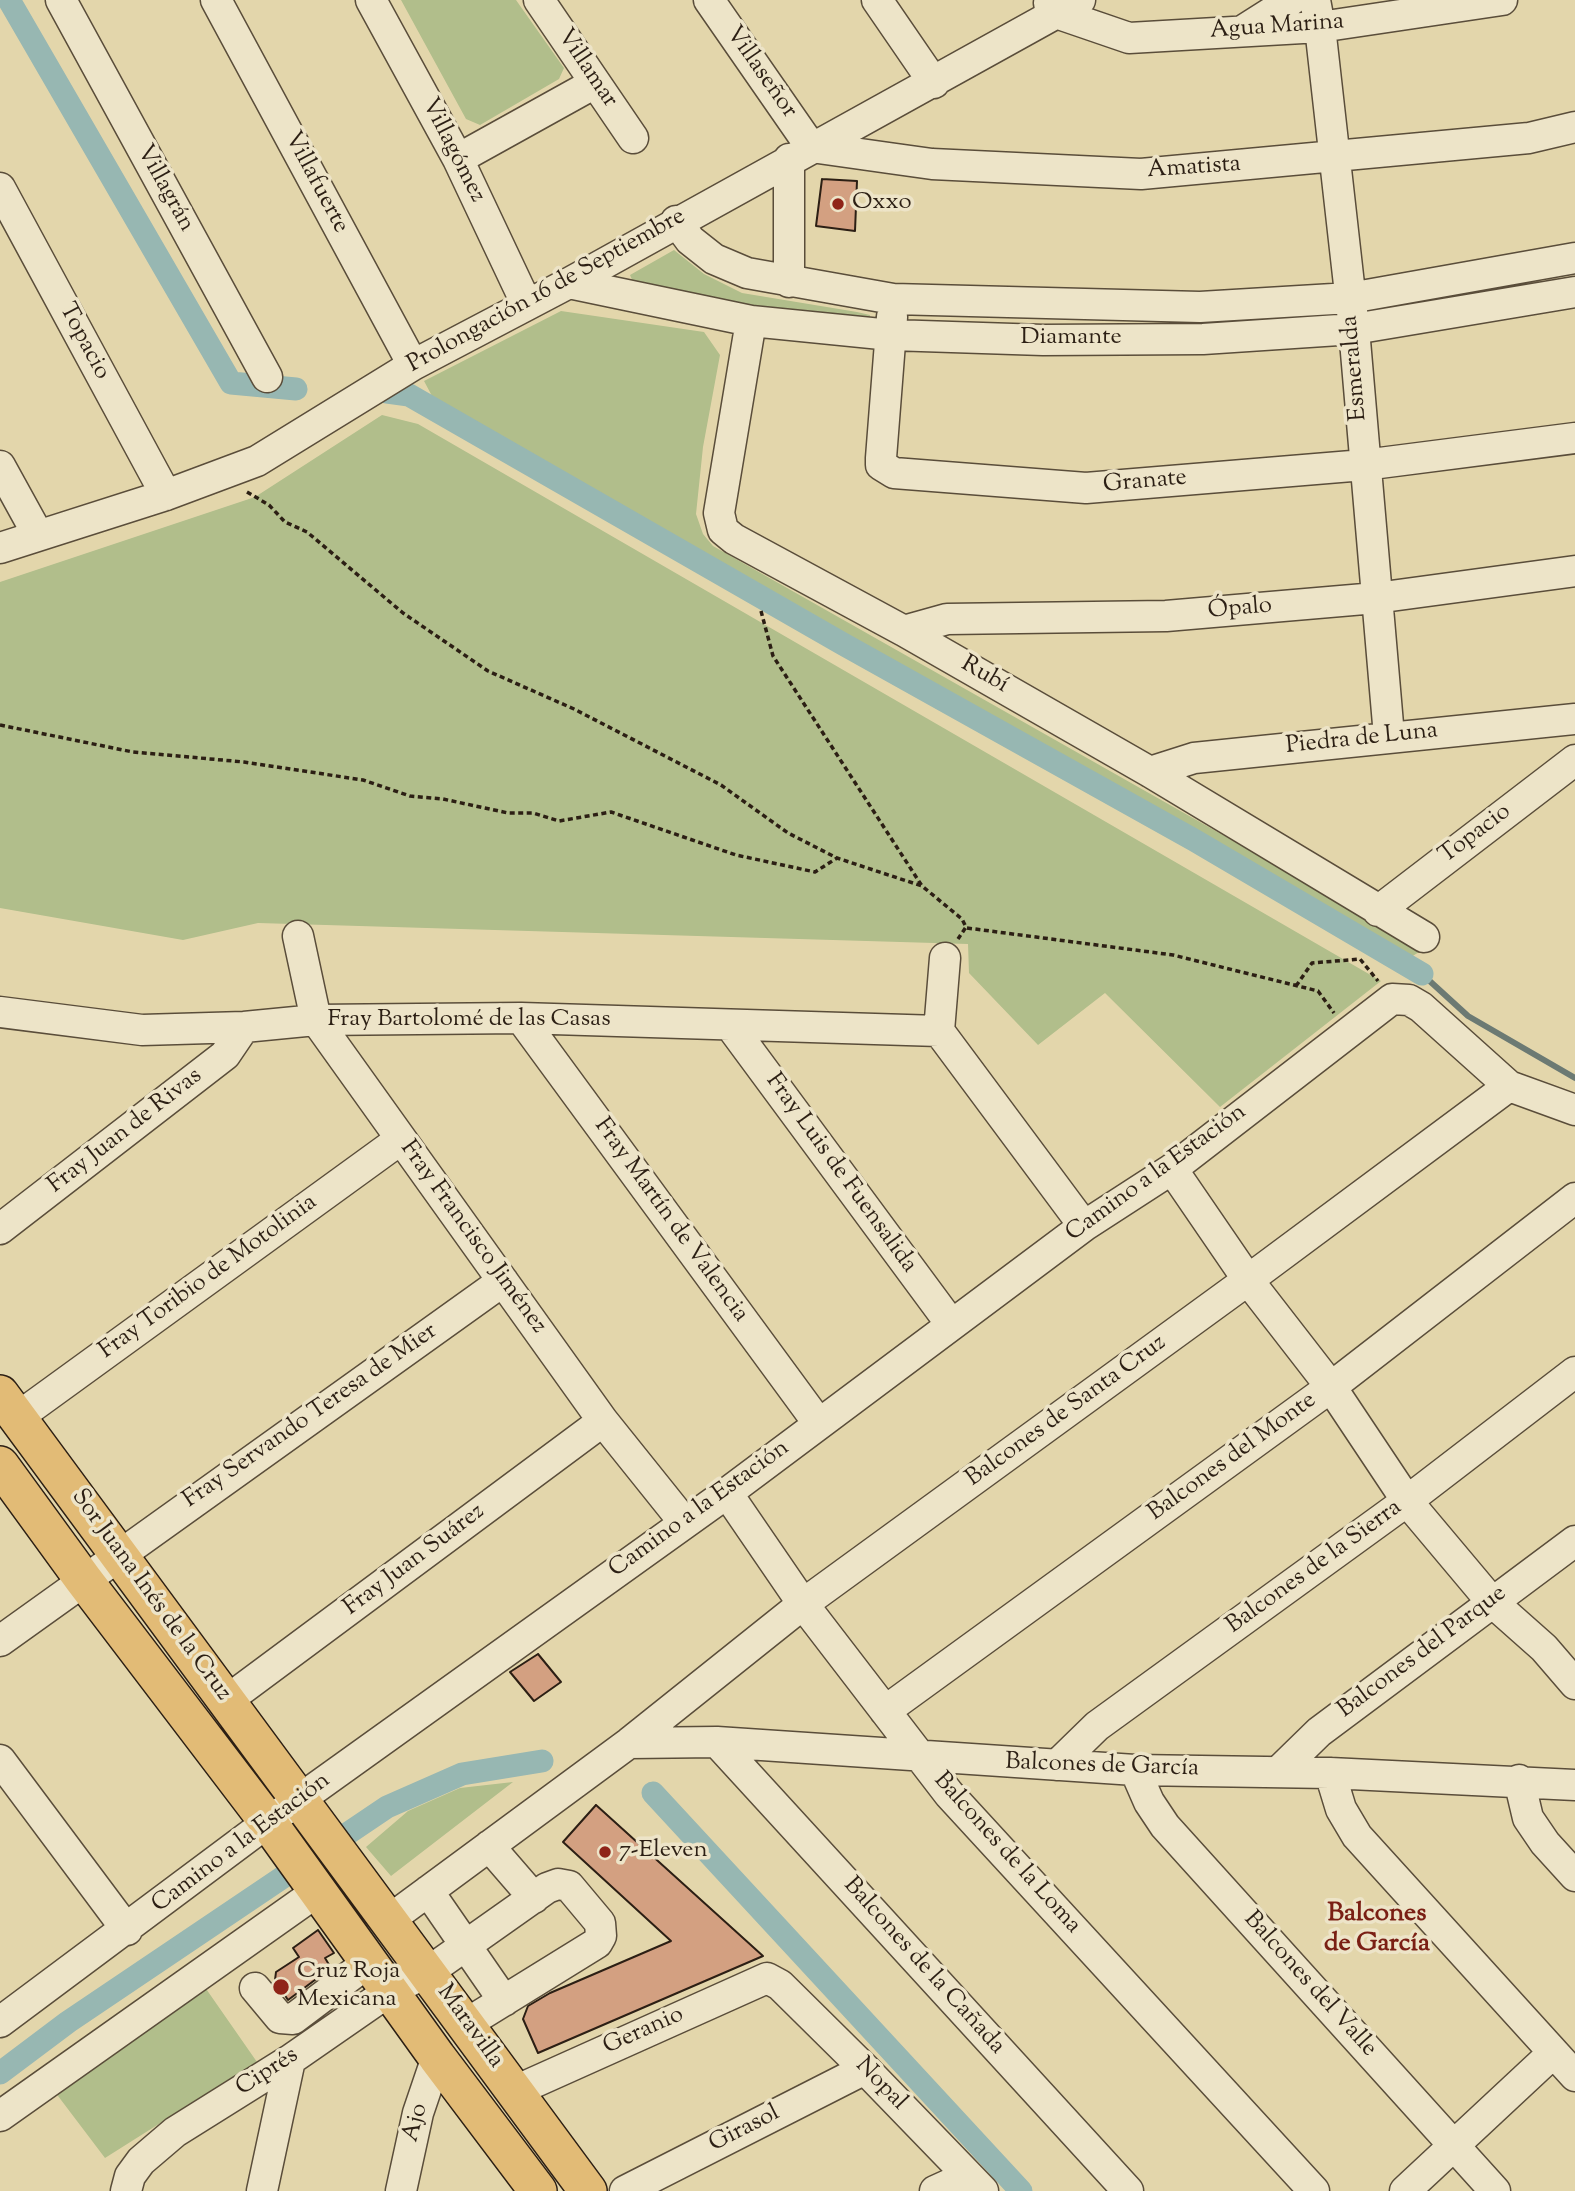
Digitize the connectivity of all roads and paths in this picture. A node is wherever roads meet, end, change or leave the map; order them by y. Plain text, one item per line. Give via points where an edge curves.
1 (61, 0) edge
2 (216, 0) edge
3 (371, 0) edge
4 (540, 0) edge
5 (709, 0) edge
6 (877, 0) edge
7 (1291, 0) edge
8 (1502, 0) edge
9 (1061, 4) edge
10 (1317, 13) edge
11 (1241, 32) junction
12 (595, 83) junction
13 (934, 83) junction
14 (1575, 127) edge
15 (633, 138) dead end
16 (800, 153) junction
17 (1334, 158) junction
18 (458, 159) junction
19 (0, 188) edge
20 (676, 221) junction
21 (1575, 258) edge
22 (789, 282) junction
23 (569, 283) junction
24 (1575, 292) edge
25 (1350, 298) junction
26 (892, 299) junction
27 (527, 304) junction
28 (751, 321) junction
29 (1354, 329) junction
30 (891, 335) junction
31 (413, 365) junction
32 (267, 377) dead end
33 (1575, 438) edge
34 (1364, 465) junction
35 (0, 466) edge
36 (221, 476) junction
37 (166, 495) junction
38 (38, 535) junction
39 (0, 548) edge
40 (1575, 571) edge
41 (1376, 598) junction
42 (761, 611) dead end
43 (904, 631) junction
44 (1575, 719) edge
45 (0, 725) edge
46 (1389, 736) junction
47 (1575, 760) edge
48 (1150, 772) junction
49 (837, 858) junction
50 (922, 886) junction
51 (1378, 911) junction
52 (966, 927) junction
53 (298, 936) dead end
54 (1424, 937) dead end
55 (945, 958) joint
56 (1296, 986) junction
57 (1396, 999) junction
58 (3, 1016) edge
59 (521, 1018) junction
60 (316, 1020) junction
61 (730, 1025) junction
62 (244, 1027) junction
63 (939, 1031) junction
64 (1349, 1031) junction
65 (1509, 1086) junction
66 (1575, 1110) edge
67 (401, 1139) junction
68 (1172, 1169) junction
69 (1575, 1198) edge
70 (1084, 1226) junction
71 (0, 1229) edge
72 (1248, 1280) junction
73 (503, 1281) junction
74 (951, 1324) junction
75 (1575, 1371) edge
76 (1331, 1387) junction
77 (9, 1405) edge
78 (603, 1421) junction
79 (819, 1424) junction
80 (0, 1465) edge
81 (727, 1493) junction
82 (1408, 1501) junction
83 (684, 1522) junction
84 (1575, 1541) edge
85 (120, 1553) junction
86 (83, 1579) junction
87 (1491, 1601) junction
88 (803, 1604) junction
89 (0, 1641) edge
90 (1575, 1684) edge
91 (226, 1700) junction
92 (885, 1711) junction
93 (718, 1742) junction
94 (629, 1743) junction
95 (921, 1758) junction
96 (0, 1760) edge
97 (1057, 1765) junction
98 (1135, 1770) junction
99 (1278, 1772) junction
100 (1330, 1773) junction
101 (1519, 1780) junction
102 (1575, 1785) edge
103 (305, 1808) junction
104 (276, 1833) junction
105 (489, 1846) junction
106 (346, 1866) joint
107 (1575, 1876) edge
108 (315, 1888) junction
109 (428, 1891) junction
110 (534, 1898) junction
111 (389, 1920) junction
112 (127, 1930) junction
113 (465, 1945) junction
114 (370, 1961) junction
115 (428, 1972) junction
116 (774, 1981) joint
117 (255, 1988) dead end
118 (391, 1990) junction
119 (504, 2001) junction
120 (0, 2022) edge
121 (466, 2025) junction
122 (1553, 2053) junction
123 (437, 2057) junction
124 (290, 2060) junction
125 (865, 2069) junction
126 (1575, 2076) edge
127 (515, 2091) junction
128 (0, 2116) edge
129 (1453, 2146) junction
130 (975, 2183) edge
131 (126, 2191) edge
132 (262, 2191) edge
133 (401, 2191) edge
134 (538, 2191) edge
135 (588, 2191) edge
136 (625, 2191) edge
137 (935, 2191) edge
138 (1129, 2191) edge
139 (1314, 2191) edge
140 (1405, 2191) edge
141 (1495, 2191) edge

1 - 32 street, Villagrán
2 - 31 street, Villafuerte
3 - 18 street, Villagómez
4 - 12 street, Villamar
5 - 16 street, Villaseñor
6 - 13 street
7 - 11 street
8 - 10 street, Agua Marina
9 - 11 street, Agua Marina via 1129,38
9 - 13 street, Prolongación 16 de Septiembre
10 - 11 street, Agua Marina
10 - 17 street, Esmeralda
12 - 15 street, Villamar
12 - 18 street
13 - 16 street, Prolongación 16 de Septiembre
14 - 17 street, Amatista via 1529,138
16 - 17 street, Amatista via 1141,174
16 - 20 street, Prolongación 16 de Septiembre
16 - 22 street
17 - 25 street, Esmeralda
18 - 27 street, Villagómez
19 - 37 street, Topacio
20 - 22 street, Diamante via 690,240 715,258 747,273
20 - 23 street, Prolongación 16 de Septiembre
21 - 25 street, Diamante
22 - 26 street, Diamante
23 - 27 street, Prolongación 16 de Septiembre
23 - 28 street, Diamante
24 - 29 street, Diamante
25 - 26 street, Diamante via 1200,307
25 - 29 street, Esmeralda
26 - 30 street, Granate
27 - 31 street, Prolongación 16 de Septiembre
28 - 30 street, Diamante
28 - 43 street, Rubí via 719,513 723,530
29 - 30 street, Diamante via 1203,339
29 - 34 street, Esmeralda
30 - 34 street, Granate via 881,465 894,473 1086,488
31 - 36 street, Prolongación 16 de Septiembre via 257,461
33 - 34 street, Granate
34 - 41 street, Esmeralda
35 - 38 street
36 - 37 street, Prolongación 16 de Septiembre
36 - 49 path via 269,505 285,522 307,532 403,612 488,671 574,709 721,785 788,833
37 - 38 street, Prolongación 16 de Septiembre
38 - 39 street, Prolongación 16 de Septiembre
40 - 41 street, Ópalo
41 - 43 street, Ópalo via 1166,616 947,619
41 - 46 street, Esmeralda
42 - 50 path via 773,656
43 - 48 street, Rubí
44 - 46 street, Piedra de Luna
45 - 49 path via 134,752 363,780 411,796 533,813 559,821 611,813 736,855 815,872
46 - 48 street, Piedra de Luna via 1194,758
47 - 51 street, Topacio
48 - 51 street, Rubí
49 - 50 path
50 - 52 path
51 - 54 street, Rubí
52 - 55 path
52 - 56 path via 1174,955
53 - 60 street, Fray Francisco Jiménez
55 - 63 street
56 - 57 path via 1312,963 1360,959
56 - 64 path via 1318,992
57 - 64 street, Camino a la Estación
57 - 65 street via 1421,1007
58 - 62 street, Fray Bartolomé de las Casas via 142,1030
59 - 60 street, Fray Bartolomé de las Casas
59 - 61 street, Fray Bartolomé de las Casas
59 - 79 street, Fray Martín de Valencia
60 - 62 street, Fray Bartolomé de las Casas
60 - 67 street, Fray Francisco Jiménez
61 - 63 street, Fray Bartolomé de las Casas
61 - 74 street, Fray Luis de Fuensalida
62 - 71 street, Fray Juan de Rivas via 225,1055
63 - 70 street
64 - 68 street, Camino a la Estación
65 - 66 street
65 - 72 street, Balcones de Santa Cruz
67 - 73 street, Fray Francisco Jiménez
67 - 77 street, Fray Toribio de Motolinia
68 - 70 street, Camino a la Estación
68 - 72 street
69 - 76 street, Balcones del Monte
70 - 74 street, Camino a la Estación
72 - 76 street
72 - 88 street, Balcones de Santa Cruz
73 - 78 street, Fray Francisco Jiménez
73 - 85 street, Fray Servando Teresa de Mier
74 - 79 street, Camino a la Estación
75 - 82 street, Balcones de la Sierra
76 - 82 street
76 - 92 street, Balcones del Monte
77 - 85 main road, Sor Juana Inés de la Cruz
78 - 83 street, Fray Francisco Jiménez
78 - 91 street, Fray Juan Suárez
79 - 81 street, Camino a la Estación
80 - 86 main road, Sor Juana Inés de la Cruz
81 - 83 street, Camino a la Estación
81 - 88 street, Balcones de la Loma
82 - 87 street
82 - 97 street, Balcones de la Sierra via 1097,1726
83 - 103 street, Camino a la Estación
84 - 87 street, Balcones del Parque
85 - 86 street, Fray Servando Teresa de Mier
85 - 91 main road, Sor Juana Inés de la Cruz
86 - 89 street, Fray Servando Teresa de Mier
86 - 104 main road, Sor Juana Inés de la Cruz
87 - 90 street via 1544,1648
87 - 99 street, Balcones del Parque via 1319,1731
88 - 92 street, Balcones de la Loma
88 - 94 street, Balcones de Santa Cruz
91 - 103 main road, Sor Juana Inés de la Cruz
92 - 95 street, Balcones de la Loma
93 - 94 street, Balcones de García
93 - 95 street, Balcones de García
93 - 138 street, Balcones de la Cañada
94 - 105 street, Balcones de Santa Cruz
95 - 97 street, Balcones de García
95 - 139 street, Balcones de la Loma via 958,1804
96 - 112 street
97 - 98 street, Balcones de García
98 - 99 street, Balcones de García
98 - 129 street, Balcones del Valle via 1165,1826
99 - 100 street, Balcones de García
100 - 101 street, Balcones de García
100 - 122 street via 1341,1809 1357,1836
101 - 102 street, Balcones de García
101 - 107 street via 1528,1818
103 - 104 street, Camino a la Estación
103 - 106 main road, Sor Juana Inés de la Cruz
104 - 108 main road, Sor Juana Inés de la Cruz
104 - 112 street, Camino a la Estación
105 - 109 street, Balcones de Santa Cruz
105 - 110 street
106 - 111 main road, Maravilla
108 - 114 main road, Maravilla
108 - 128 street
109 - 111 street, Balcones de Santa Cruz
109 - 113 street
110 - 113 street, Ciprés
110 - 119 street, Ciprés via 558,1884 569,1886 600,1923 601,1936 597,1943
111 - 115 main road, Maravilla
112 - 120 street, Camino a la Estación
113 - 115 street, Ciprés
113 - 119 street
114 - 117 street via 293,2018 280,2018
114 - 118 main road, Maravilla
115 - 118 street, Ciprés
115 - 121 main road, Maravilla
116 - 125 street, Nopal
116 - 127 street, Geranio via 762,1978
118 - 123 main road, Maravilla
118 - 124 street, Ciprés
119 - 121 street
121 - 127 main road, Maravilla
122 - 126 street
122 - 129 street
123 - 133 street, Ajo via 418,2113
123 - 134 main road, Maravilla
124 - 131 street, Ciprés via 175,2132 141,2161
124 - 132 street
125 - 130 street, Nopal
125 - 136 street, Girasol
127 - 135 main road, Maravilla
129 - 140 street
129 - 141 street, Balcones del Valle
130 - 137 street

